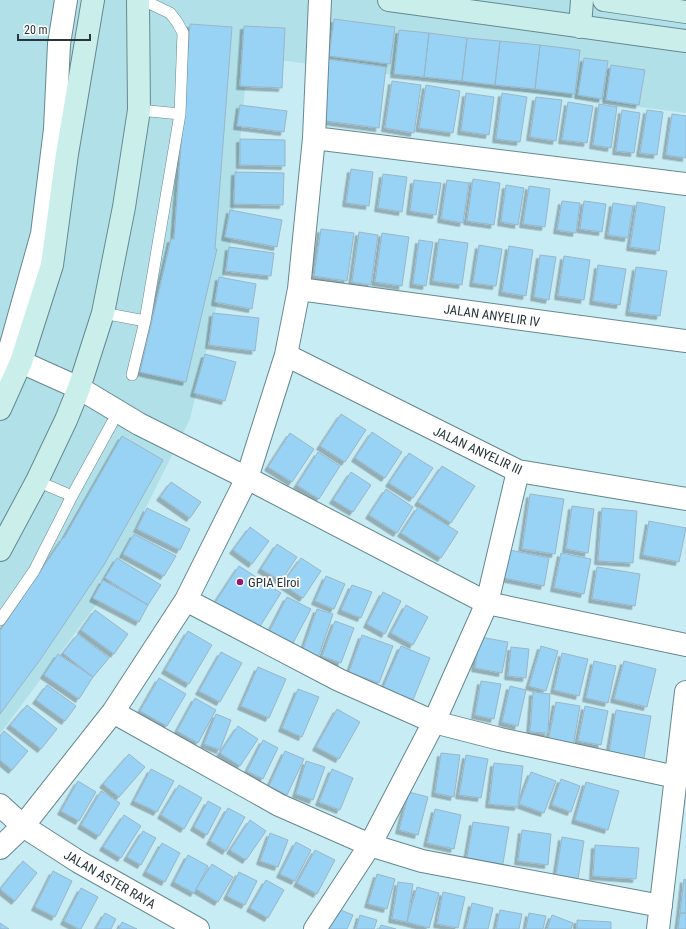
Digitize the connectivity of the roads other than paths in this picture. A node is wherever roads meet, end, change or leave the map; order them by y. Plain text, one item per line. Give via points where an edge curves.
1 (66, 0) edge
2 (93, 0) edge
3 (138, 0) edge
4 (143, 0) edge
5 (320, 0) edge
6 (389, 0) edge
7 (582, 0) edge
8 (604, 0) edge
9 (686, 12) edge
10 (580, 27) junction
11 (686, 41) edge
12 (139, 110) junction
13 (180, 114) junction
14 (314, 138) junction
15 (59, 157) junction
16 (686, 184) edge
17 (299, 289) junction
18 (103, 313) junction
19 (145, 321) junction
20 (686, 341) edge
21 (286, 355) junction
22 (9, 365) edge
23 (132, 375) dead end
24 (79, 388) junction
25 (0, 409) edge
26 (112, 423) dead end
27 (518, 471) junction
28 (247, 478) junction
29 (37, 481) junction
30 (72, 496) junction
31 (686, 499) edge
32 (0, 550) edge
33 (186, 600) junction
34 (487, 603) junction
35 (0, 620) edge
36 (686, 645) edge
37 (686, 692) edge
38 (113, 712) junction
39 (434, 722) junction
40 (676, 776) junction
41 (0, 805) edge
42 (23, 826) junction
43 (370, 845) junction
44 (0, 848) edge
45 (661, 906) junction
46 (198, 929) edge
47 (315, 929) edge
48 (658, 929) edge

1 - 15 street via 59,44 55,129
2 - 15 street
3 - 12 street
4 - 13 lane via 170,13 183,33
5 - 14 street
6 - 10 street
7 - 10 street
8 - 9 street
10 - 11 street
12 - 13 lane
12 - 18 street via 124,207
13 - 19 lane
14 - 16 street
14 - 17 street
15 - 22 street via 52,266
17 - 20 street, JALAN ANYELIR IV
17 - 21 street
18 - 19 lane
18 - 24 street
19 - 23 lane
21 - 27 street, JALAN ANYELIR III
21 - 28 street
22 - 24 street
22 - 25 street
24 - 28 street via 140,424
24 - 29 street
26 - 30 lane
27 - 31 street, JALAN ANYELIR III
27 - 34 street
28 - 33 street
28 - 34 street
29 - 30 lane
29 - 32 street
30 - 35 lane via 34,571
33 - 38 street
33 - 39 street via 339,680
34 - 36 street
34 - 39 street
37 - 40 street
38 - 42 street
38 - 43 street via 279,805
39 - 40 street via 500,739
39 - 43 street
40 - 45 street
41 - 42 street, JALAN ASTER RAYA
42 - 44 street
42 - 46 street, JALAN ASTER RAYA via 79,862
43 - 45 street via 422,861
43 - 47 street
45 - 48 street

